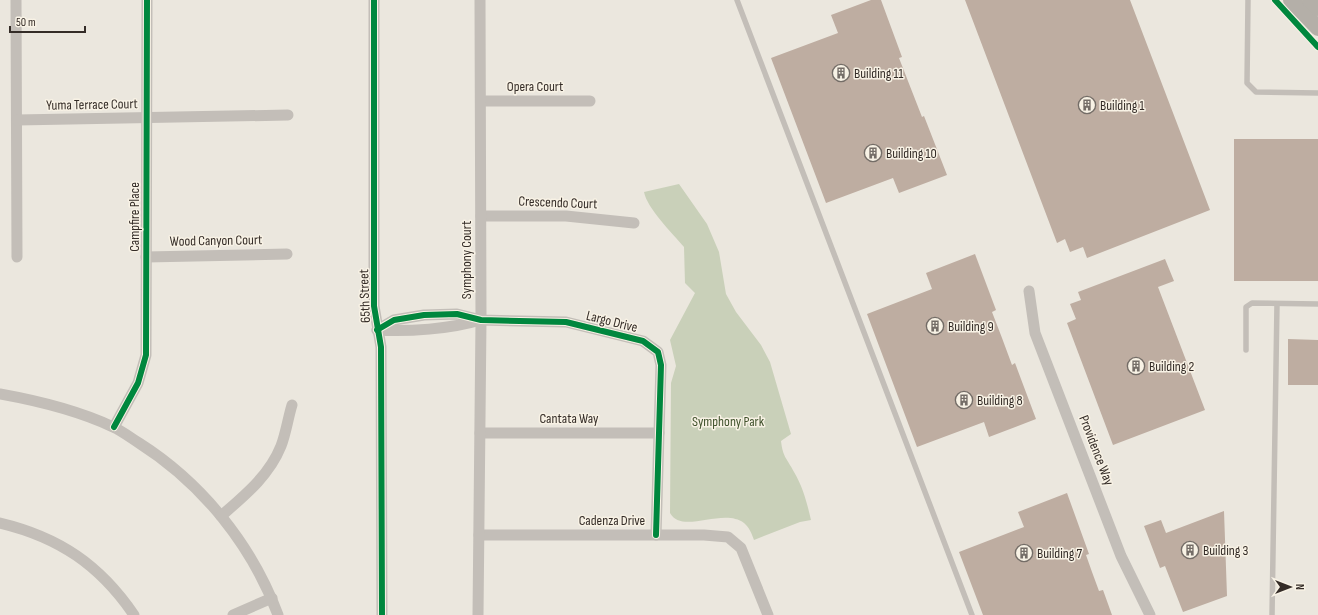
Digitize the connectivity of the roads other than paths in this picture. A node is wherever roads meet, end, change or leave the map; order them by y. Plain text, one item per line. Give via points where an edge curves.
1 (16, 0) edge
2 (147, 0) edge
3 (374, 0) edge
4 (480, 0) edge
5 (737, 0) edge
6 (1248, 0) edge
7 (1291, 0) edge
8 (1310, 0) edge
9 (1318, 8) edge
10 (1318, 28) edge
11 (1318, 93) edge
12 (480, 101) junction
13 (590, 101) dead end
14 (288, 116) dead end
15 (147, 118) junction
16 (17, 120) junction
17 (481, 216) junction
18 (634, 223) dead end
19 (287, 254) dead end
20 (146, 256) junction
21 (17, 257) dead end
22 (1030, 291) dead end
23 (1277, 304) junction
24 (1318, 304) edge
25 (481, 320) junction
26 (377, 330) junction
27 (1246, 350) dead end
28 (0, 394) edge
29 (292, 405) dead end
30 (114, 427) junction
31 (480, 433) junction
32 (659, 433) junction
33 (222, 516) junction
34 (0, 523) edge
35 (479, 535) junction
36 (656, 535) junction
37 (272, 598) junction
38 (134, 615) edge
39 (233, 615) edge
40 (278, 615) edge
41 (382, 615) edge
42 (478, 615) edge
43 (768, 615) edge
44 (972, 615) edge
45 (1150, 615) edge
46 (1272, 615) edge

1 - 16 street
2 - 15 street, Campfire Place
3 - 26 street, 65th Street via 374,306
4 - 12 street, Symphony Court
5 - 44 lane
6 - 11 lane via 1247,82 1256,92
7 - 10 main road
8 - 9 main road
12 - 13 street, Opera Court
12 - 17 street, Symphony Court
14 - 15 street, Yuma Terrace Court
15 - 16 street, Yuma Terrace Court
15 - 20 street, Campfire Place
16 - 21 street
17 - 18 street, Crescendo Court via 566,216
17 - 25 street, Symphony Court
19 - 20 street, Wood Canyon Court
20 - 30 street, Campfire Place via 146,355 138,383
22 - 45 street, Providence Way via 1035,333 1121,556
23 - 24 lane
23 - 27 lane via 1252,303 1246,307
23 - 46 lane
25 - 26 street, Largo Drive via 460,326
25 - 31 street, Symphony Court
25 - 32 street, Largo Drive via 566,322 643,341 658,352
26 - 41 street, 65th Street via 381,348
28 - 30 street via 62,407
29 - 33 street via 280,447 269,468 253,488
30 - 33 street via 155,453 186,478
31 - 32 street, Cantata Way
31 - 35 street, Symphony Court
32 - 36 street, Largo Drive
33 - 37 street via 251,558
34 - 38 street via 36,533 75,554 108,580
35 - 36 street, Cadenza Drive
35 - 42 street, Symphony Court
36 - 43 street, Cadenza Drive via 728,537 741,548
37 - 39 street
37 - 40 street

